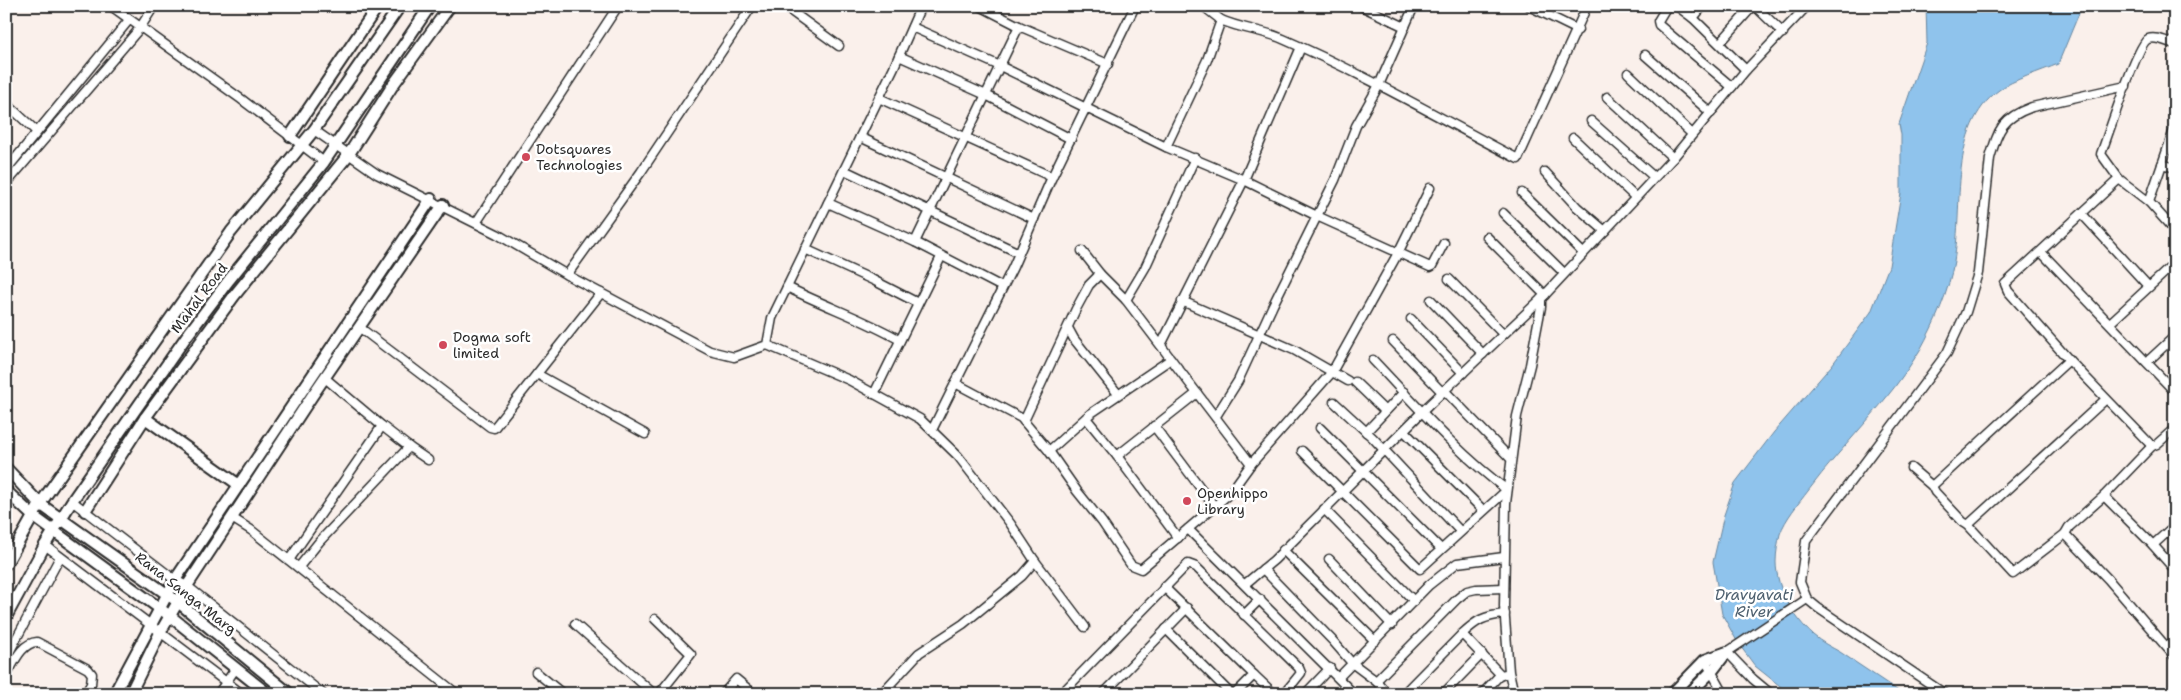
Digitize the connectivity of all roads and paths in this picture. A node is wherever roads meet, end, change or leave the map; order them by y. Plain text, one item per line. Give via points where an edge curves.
1 (111, 6) edge
2 (154, 6) edge
3 (378, 6) edge
4 (400, 6) edge
5 (430, 6) edge
6 (450, 6) edge
7 (618, 6) edge
8 (752, 6) edge
9 (784, 6) edge
10 (920, 6) edge
11 (980, 6) edge
12 (1135, 6) edge
13 (1203, 6) edge
14 (1361, 6) edge
15 (1414, 6) edge
16 (1529, 6) edge
17 (1587, 6) edge
18 (1667, 6) edge
19 (1677, 6) edge
20 (1704, 6) edge
21 (1754, 6) edge
22 (1807, 6) edge
23 (1693, 18) junction
24 (129, 20) junction
25 (1221, 20) junction
26 (1019, 26) junction
27 (912, 27) junction
28 (1405, 27) junction
29 (140, 28) junction
30 (1578, 30) junction
31 (1783, 33) junction
32 (1720, 43) junction
33 (2175, 44) edge
34 (839, 46) dead end
35 (1301, 47) junction
36 (1645, 55) dead end
37 (899, 56) junction
38 (1108, 64) junction
39 (1000, 66) junction
40 (1746, 70) junction
41 (1628, 73) dead end
42 (1379, 85) junction
43 (2126, 86) junction
44 (1732, 87) junction
45 (986, 95) junction
46 (1607, 96) dead end
47 (879, 98) junction
48 (6, 103) edge
49 (1086, 107) junction
50 (1711, 114) junction
51 (1591, 121) dead end
52 (2175, 127) edge
53 (314, 130) junction
54 (37, 132) junction
55 (1692, 134) junction
56 (290, 136) junction
57 (966, 136) junction
58 (860, 137) junction
59 (1573, 138) dead end
60 (1070, 139) junction
61 (336, 145) junction
62 (301, 146) junction
63 (1166, 147) junction
64 (349, 154) junction
65 (1195, 158) junction
66 (1672, 158) junction
67 (324, 162) junction
68 (2162, 164) junction
69 (2175, 168) edge
70 (6, 170) edge
71 (844, 170) junction
72 (1545, 172) dead end
73 (1654, 177) junction
74 (946, 178) junction
75 (1052, 178) junction
76 (2119, 179) junction
77 (1244, 180) junction
78 (6, 184) edge
79 (1430, 188) dead end
80 (1522, 193) dead end
81 (1635, 197) junction
82 (431, 199) junction
83 (2149, 202) junction
84 (828, 203) junction
85 (443, 206) junction
86 (931, 210) junction
87 (1503, 213) dead end
88 (2082, 214) junction
89 (1317, 216) junction
90 (1034, 219) junction
91 (476, 223) junction
92 (1605, 231) junction
93 (2175, 231) edge
94 (1487, 237) dead end
95 (915, 242) junction
96 (1444, 243) dead end
97 (805, 249) junction
98 (1082, 251) dead end
99 (2042, 252) junction
100 (1019, 253) junction
101 (1398, 253) junction
102 (1583, 253) junction
103 (941, 257) junction
104 (2175, 263) edge
105 (1100, 274) junction
106 (1564, 274) junction
107 (567, 275) junction
108 (1449, 279) dead end
109 (787, 287) junction
110 (1002, 287) junction
111 (2149, 287) junction
112 (601, 293) junction
113 (1543, 297) junction
114 (1126, 300) junction
115 (1431, 300) dead end
116 (1182, 301) junction
117 (918, 303) junction
118 (1411, 320) dead end
119 (2110, 322) junction
120 (359, 327) junction
121 (1068, 328) junction
122 (1503, 334) junction
123 (2175, 336) edge
124 (1260, 337) junction
125 (900, 340) junction
126 (1393, 342) dead end
127 (767, 345) junction
128 (1162, 345) junction
129 (175, 352) junction
130 (1483, 354) junction
131 (1171, 359) junction
132 (1373, 360) dead end
133 (2069, 360) junction
134 (187, 361) junction
135 (2147, 362) junction
136 (1332, 372) junction
137 (1463, 373) junction
138 (537, 374) junction
139 (325, 378) junction
140 (955, 383) junction
141 (1443, 391) junction
142 (1404, 392) junction
143 (2175, 392) edge
144 (1197, 393) junction
145 (874, 394) junction
146 (1118, 394) junction
147 (2106, 399) junction
148 (1334, 402) dead end
149 (1386, 411) junction
150 (1422, 411) junction
151 (1216, 416) junction
152 (145, 418) junction
153 (1086, 418) junction
154 (1024, 421) junction
155 (382, 426) junction
156 (1154, 426) junction
157 (1320, 428) dead end
158 (2175, 428) edge
159 (932, 430) junction
160 (1404, 430) junction
161 (1366, 432) junction
162 (645, 434) dead end
163 (2152, 446) junction
164 (409, 447) junction
165 (1384, 450) junction
166 (1049, 451) junction
167 (1302, 451) dead end
168 (1117, 456) junction
169 (1510, 458) junction
170 (428, 460) dead end
171 (1251, 464) junction
172 (6, 468) edge
173 (1911, 468) dead end
174 (1363, 472) junction
175 (239, 486) junction
176 (1932, 486) junction
177 (1507, 490) junction
178 (6, 491) edge
179 (1342, 493) junction
180 (2104, 496) junction
181 (72, 501) junction
182 (40, 504) junction
183 (1214, 506) junction
184 (1324, 509) junction
185 (1484, 510) junction
186 (85, 511) junction
187 (33, 516) junction
188 (232, 518) junction
189 (61, 519) junction
190 (1968, 525) junction
191 (2175, 525) edge
192 (1188, 529) junction
193 (53, 531) junction
194 (1460, 531) junction
195 (2066, 534) junction
196 (1178, 538) junction
197 (45, 545) junction
198 (2153, 545) junction
199 (1441, 549) junction
200 (1283, 550) junction
201 (60, 557) junction
202 (1504, 557) junction
203 (1329, 559) dead end
204 (289, 560) junction
205 (1035, 561) junction
206 (6, 564) edge
207 (299, 567) junction
208 (1263, 569) junction
209 (2175, 570) edge
210 (175, 580) junction
211 (1245, 584) junction
212 (187, 586) junction
213 (1164, 587) junction
214 (1504, 588) junction
215 (167, 594) junction
216 (1260, 599) junction
217 (1807, 599) junction
218 (178, 602) junction
219 (1414, 602) junction
220 (160, 608) junction
221 (1187, 608) junction
222 (1505, 614) junction
223 (1244, 615) junction
224 (170, 616) junction
225 (6, 617) edge
226 (655, 619) dead end
227 (575, 624) dead end
228 (151, 625) junction
229 (1392, 625) junction
230 (1085, 626) dead end
231 (1166, 629) junction
232 (160, 633) junction
233 (1462, 634) junction
234 (1375, 641) junction
235 (1727, 652) junction
236 (1482, 654) junction
237 (2175, 657) edge
238 (6, 658) edge
239 (1706, 660) junction
240 (1352, 664) junction
241 (236, 668) junction
242 (1330, 668) junction
243 (1713, 670) junction
244 (536, 672) dead end
245 (1505, 674) junction
246 (1254, 675) junction
247 (6, 676) edge
248 (1339, 677) junction
249 (226, 682) junction
250 (1376, 682) junction
251 (1066, 692) edge
252 (1108, 692) edge
253 (85, 694) edge
254 (114, 694) edge
255 (130, 694) edge
256 (218, 694) edge
257 (242, 694) edge
258 (268, 694) edge
259 (290, 694) edge
260 (323, 694) edge
261 (457, 694) edge
262 (563, 694) edge
263 (654, 694) edge
264 (659, 694) edge
265 (723, 694) edge
266 (754, 694) edge
267 (881, 694) edge
268 (1232, 694) edge
269 (1236, 694) edge
270 (1274, 694) edge
271 (1284, 694) edge
272 (1305, 694) edge
273 (1354, 694) edge
274 (1388, 694) edge
275 (1403, 694) edge
276 (1443, 694) edge
277 (1482, 694) edge
278 (1514, 694) edge
279 (1672, 694) edge
280 (1689, 694) edge
281 (1724, 694) edge
282 (1771, 694) edge
283 (1945, 694) edge

1 - 24 street
2 - 29 street
3 - 56 main road
4 - 53 main road, Mahal Road
5 - 61 main road, Mahal Road
6 - 64 main road via 393,85
7 - 91 street
8 - 107 street via 641,172
9 - 34 street
10 - 27 street
11 - 26 street
12 - 38 street
13 - 25 street
14 - 28 street
15 - 28 street
16 - 30 street
17 - 30 street
18 - 44 street via 1659,25
19 - 23 street
20 - 23 street
21 - 31 street
21 - 32 street
22 - 31 street
23 - 32 street
24 - 29 street
24 - 54 street
25 - 35 street via 1261,30
25 - 63 street
26 - 38 street
26 - 39 street
27 - 37 street
27 - 39 street
28 - 42 street
29 - 56 street
29 - 78 street
30 - 42 street via 1518,159
31 - 40 street
32 - 40 street
33 - 43 street via 2160,39 2144,42
35 - 42 street
35 - 77 street
36 - 50 street
37 - 45 street
37 - 47 street
38 - 49 street
39 - 45 street
39 - 49 street
40 - 44 street
41 - 55 street
42 - 89 street via 1356,126
43 - 76 street via 2101,154
43 - 217 street via 2025,110 2010,117 2000,130 1990,158 1978,273 1966,312 1947,353 1806,541 1800,582
44 - 50 street
45 - 57 street
45 - 60 street
46 - 66 street
47 - 57 street
47 - 58 street
48 - 54 street
49 - 60 street
49 - 63 street
50 - 55 street
51 - 73 street
52 - 68 street
53 - 61 street
53 - 62 main road, Mahal Road
54 - 70 street
55 - 66 street
56 - 62 street
57 - 74 street
57 - 75 street
58 - 71 street
58 - 74 street
59 - 81 street
60 - 75 street
61 - 64 street
61 - 67 main road, Mahal Road
62 - 67 street
62 - 182 main road, Mahal Road via 238,223
63 - 65 street
64 - 82 street via 377,174
64 - 134 main road via 234,296
65 - 77 street
65 - 114 street via 1145,268
66 - 73 street
67 - 129 main road, Mahal Road
68 - 69 street
68 - 83 street
71 - 84 street
71 - 86 street
72 - 92 street
73 - 81 street
74 - 86 street
74 - 90 street
75 - 90 street
76 - 83 street
76 - 88 street
77 - 89 street
77 - 116 street
79 - 101 street
80 - 102 street
81 - 92 street
82 - 85 street
82 - 175 main road
83 - 93 street
84 - 95 street
84 - 97 street
85 - 91 street
85 - 120 main road
86 - 95 street
86 - 100 street
87 - 106 street
88 - 99 street
88 - 111 street
89 - 101 street
89 - 124 street
90 - 100 street
91 - 107 street
92 - 102 street
94 - 113 street
95 - 103 street
96 - 101 street via 1430,267
97 - 109 street
97 - 117 street
98 - 105 street
99 - 119 street
99 - 133 street via 2005,284
100 - 110 street
101 - 136 street
102 - 106 street
103 - 110 street
103 - 117 street
104 - 111 street
105 - 114 street
105 - 121 street via 1089,285
106 - 113 street
107 - 112 street
108 - 122 street
109 - 125 street via 874,325
109 - 127 street via 772,318
110 - 140 street
111 - 119 street
112 - 127 street via 710,351 734,357
112 - 138 street
113 - 122 street
113 - 169 street via 1530,366 1516,416
114 - 128 street
115 - 130 street
116 - 124 street
116 - 128 street
117 - 125 street
118 - 137 street
119 - 135 street
120 - 138 street via 490,427 494,428
120 - 139 main road
121 - 146 street
121 - 154 street
122 - 130 street
123 - 135 street
124 - 136 street via 1294,350
124 - 151 street
125 - 145 street
126 - 141 street
127 - 145 street
128 - 131 street
129 - 134 main road
129 - 181 main road, Mahal Road
130 - 137 street
131 - 144 street
131 - 146 street
132 - 142 street
133 - 147 street
133 - 176 street
134 - 152 main road
135 - 143 street
136 - 149 street via 1352,381
136 - 171 street
137 - 141 street
138 - 162 street
139 - 155 street
139 - 188 main road
140 - 154 street
140 - 159 street
141 - 150 street
141 - 169 street
142 - 149 street
142 - 150 street
144 - 151 street
144 - 156 street
145 - 159 street via 920,419
146 - 153 street
147 - 163 street
147 - 190 street
148 - 161 street
149 - 161 street
150 - 160 street
150 - 177 street via 1480,470
151 - 171 street
152 - 175 main road
152 - 186 main road
153 - 166 street
153 - 168 street
154 - 166 street
155 - 164 street
155 - 204 street
156 - 168 street
156 - 183 street
157 - 174 street
158 - 163 street
159 - 205 street via 958,456
160 - 165 street
160 - 185 street
161 - 165 street
163 - 180 street
164 - 170 street
164 - 207 street
165 - 174 street
165 - 194 street
166 - 196 street via 1131,565 1141,569
167 - 179 street
168 - 196 street
169 - 177 street
171 - 183 street via 1230,493
172 - 182 main road, Rana Sanga Marg
173 - 176 street
174 - 179 street
174 - 199 street
175 - 210 main road
176 - 190 street
177 - 185 street
177 - 202 street
178 - 187 main road, Rana Sanga Marg
179 - 184 street
179 - 199 street via 1420,569
180 - 195 street via 2069,527
180 - 198 street
181 - 186 street
181 - 189 main road, Mahal Road
182 - 187 main road, Mahal Road
182 - 189 main road, Rana Sanga Marg
183 - 192 street
184 - 200 street
184 - 219 street
185 - 194 street
186 - 210 street
187 - 193 main road, Rana Sanga Marg
187 - 206 main road, Mahal Road
188 - 204 street
188 - 212 main road
189 - 193 main road, Mahal Road
189 - 215 main road, Rana Sanga Marg
190 - 195 street via 2012,574
191 - 198 street
192 - 196 street
192 - 211 street
193 - 197 main road, Mahal Road
193 - 220 main road, Rana Sanga Marg
194 - 199 street
195 - 237 street
197 - 201 street
197 - 225 main road, Mahal Road
198 - 209 street
200 - 208 street
200 - 234 street
201 - 228 street
201 - 238 street
202 - 214 street
202 - 219 street via 1456,563
203 - 229 street
204 - 207 street
205 - 230 street
205 - 267 street via 1022,576 963,624 919,653
207 - 261 street
208 - 211 street
208 - 240 street
210 - 212 street
210 - 215 main road
211 - 216 street
212 - 218 main road
212 - 260 street
213 - 221 street
213 - 223 street via 1188,564 1196,567
213 - 251 street
214 - 222 street
214 - 250 street via 1467,591 1457,598
215 - 218 main road, Rana Sanga Marg
215 - 220 main road
216 - 223 street
216 - 242 street
217 - 235 street
217 - 283 street
218 - 224 main road
218 - 259 main road, Rana Sanga Marg
219 - 229 street
220 - 224 main road, Rana Sanga Marg
220 - 228 main road
221 - 231 street
221 - 246 street
222 - 233 street via 1488,615
222 - 245 street
223 - 271 street via 1299,668 1299,677
224 - 232 main road
224 - 241 main road, Rana Sanga Marg
226 - 264 street via 690,654
227 - 263 street
228 - 232 street
228 - 254 main road
229 - 234 street
231 - 252 street
231 - 268 street
232 - 249 street
232 - 255 main road
233 - 236 street
233 - 275 street
234 - 240 street
235 - 239 main road
235 - 243 main road
235 - 282 street
236 - 245 street
236 - 276 street
239 - 243 street
239 - 279 main road
240 - 248 street
240 - 250 street
241 - 249 street
241 - 258 main road, Rana Sanga Marg
242 - 248 street
242 - 272 street
243 - 280 main road
243 - 281 street
244 - 262 street
245 - 277 street
245 - 278 street
246 - 269 street
246 - 270 street
247 - 253 street via 23,649 29,643 37,642 88,669 92,674 91,684
248 - 273 street
249 - 256 street
249 - 257 street
250 - 274 street
265 - 266 street via 736,679

